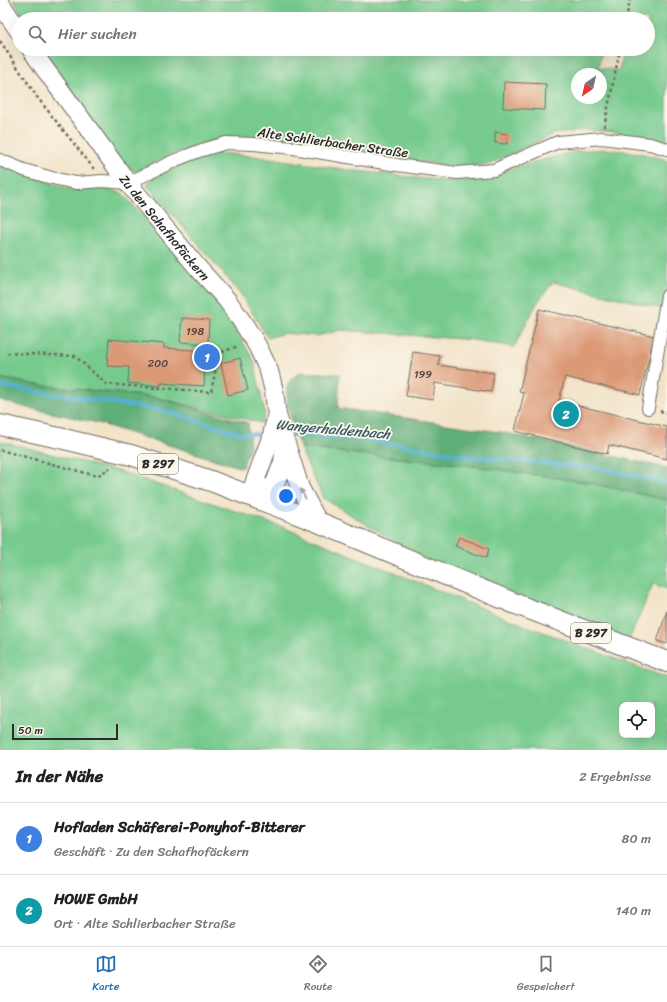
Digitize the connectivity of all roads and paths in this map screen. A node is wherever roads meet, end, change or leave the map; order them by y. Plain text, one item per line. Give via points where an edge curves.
1 (630, 0) edge
2 (0, 3) edge
3 (627, 12) edge
4 (12, 21) edge
5 (0, 41) edge
6 (36, 56) edge
7 (619, 56) edge
8 (602, 138) junction
9 (667, 149) edge
10 (0, 160) edge
11 (103, 181) junction
12 (128, 184) junction
13 (667, 296) edge
14 (254, 340) junction
15 (7, 353) dead end
16 (648, 408) dead end
17 (277, 415) junction
18 (0, 425) edge
19 (0, 450) edge
20 (131, 455) junction
21 (288, 463) junction
22 (250, 495) junction
23 (318, 522) junction
24 (667, 662) edge

1 - 3 path
2 - 4 street
5 - 11 path via 37,97
6 - 12 street, Zu den Schafhofäckern
7 - 8 path
8 - 9 street, Alte Schlierbacher Straße via 650,144
8 - 12 street, Alte Schlierbacher Straße via 558,142 494,170 457,173 294,148 226,143 176,160
10 - 11 street via 24,170 76,183
11 - 12 street
12 - 14 street, Zu den Schafhofäckern via 227,300
13 - 16 street
14 - 15 path via 219,353 211,392 106,384 75,356
14 - 17 street, Zu den Schafhofäckern via 269,371
17 - 21 street, Zu den Schafhofäckern via 286,439
17 - 22 street, Zu den Schafhofäckern
18 - 20 main road, B 297
19 - 20 path via 97,476
20 - 22 main road, B 297
21 - 22 street, Zu den Schafhofäckern via 274,486
23 -> 21 street, Zu den Schafhofäckern
22 - 23 main road, B 297
23 - 24 main road, B 297 via 516,604

